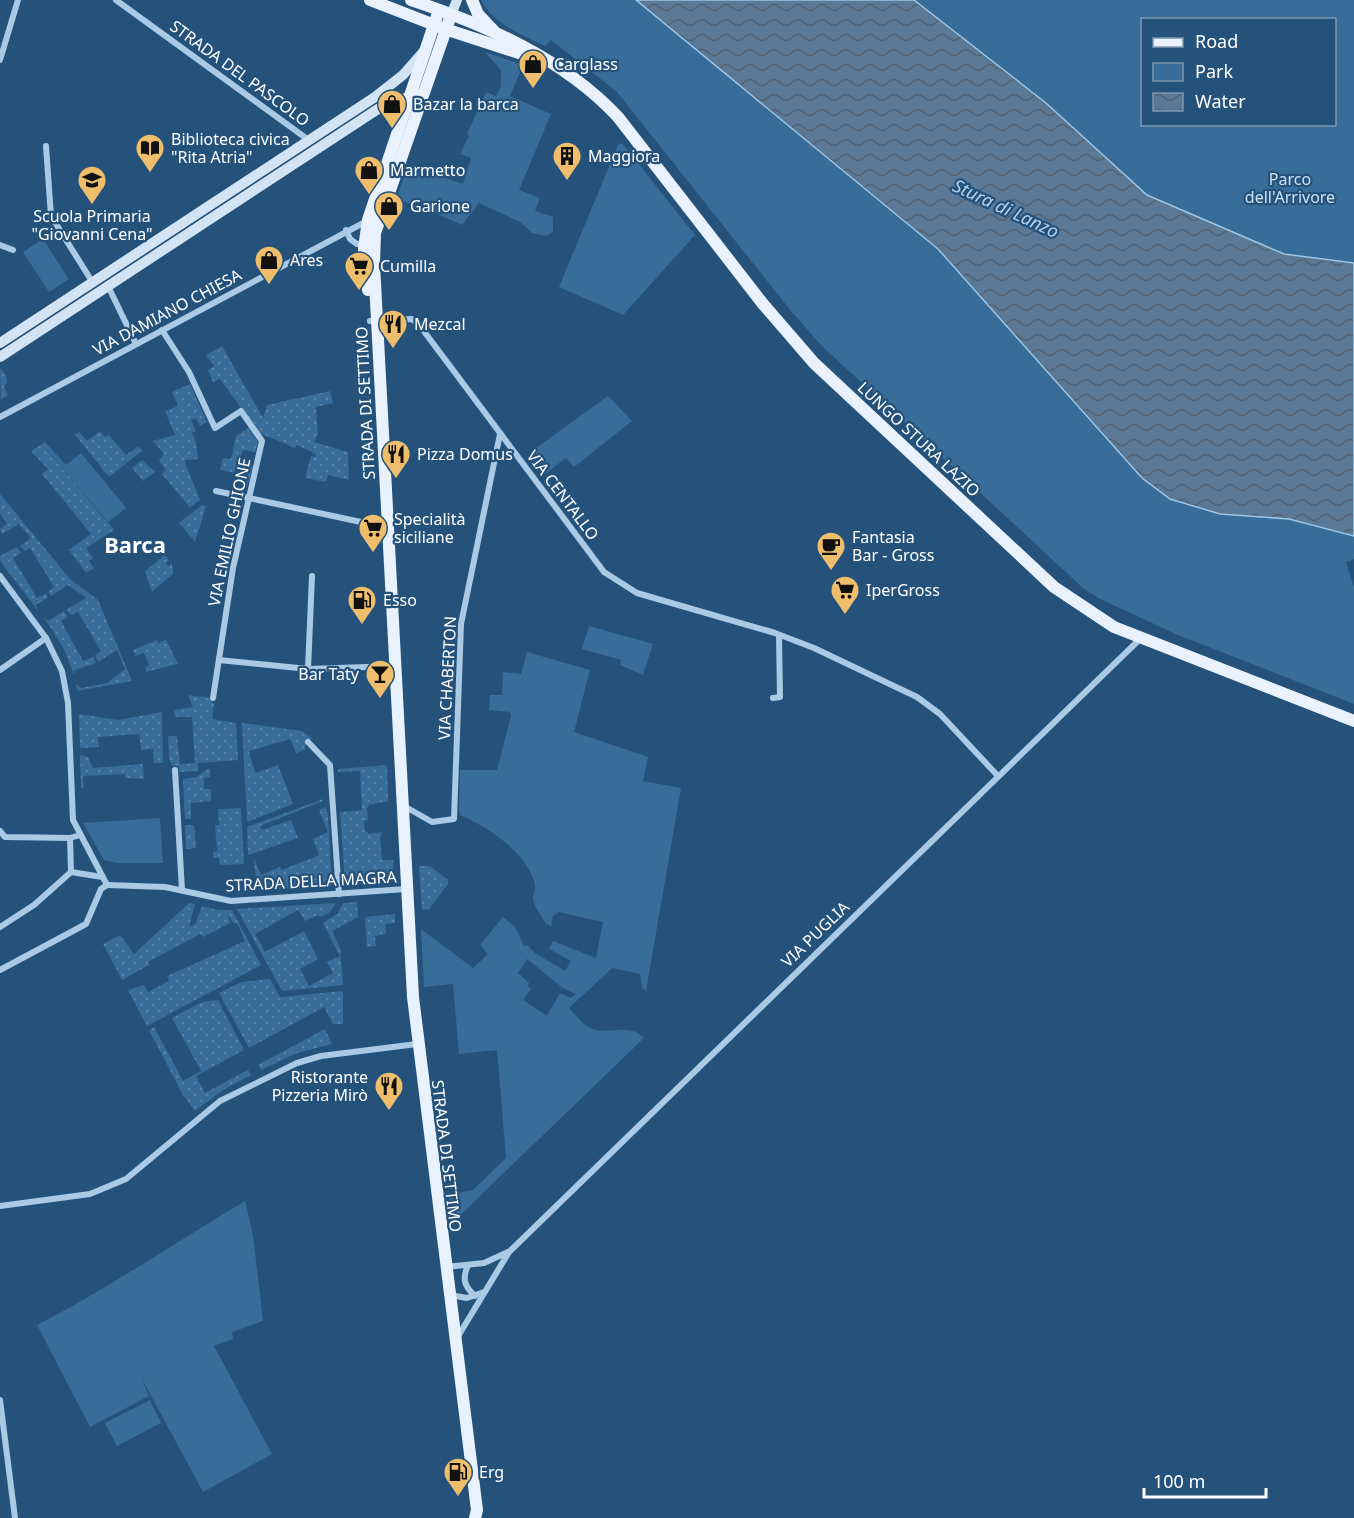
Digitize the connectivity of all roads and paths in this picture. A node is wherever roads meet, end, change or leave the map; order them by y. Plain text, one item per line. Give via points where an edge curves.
1 (18, 0) edge
2 (116, 0) edge
3 (370, 0) edge
4 (411, 0) edge
5 (457, 0) edge
6 (472, 0) edge
7 (441, 5) edge
8 (451, 15) junction
9 (440, 27) junction
10 (499, 36) junction
11 (426, 48) junction
12 (0, 60) edge
13 (552, 63) junction
14 (416, 94) junction
15 (386, 104) junction
16 (405, 117) junction
17 (313, 144) junction
18 (46, 146) dead end
19 (374, 220) junction
20 (346, 230) junction
21 (370, 243) junction
22 (0, 245) edge
23 (13, 250) dead end
24 (101, 282) junction
25 (374, 320) junction
26 (162, 330) junction
27 (0, 343) edge
28 (136, 344) junction
29 (0, 357) edge
30 (0, 417) edge
31 (500, 435) junction
32 (216, 491) dead end
33 (249, 498) junction
34 (385, 526) junction
35 (0, 576) edge
36 (312, 576) dead end
37 (779, 635) junction
38 (46, 638) junction
39 (1142, 638) junction
40 (219, 660) junction
41 (393, 666) junction
42 (308, 669) junction
43 (0, 670) edge
44 (213, 698) dead end
45 (773, 698) dead end
46 (1354, 721) edge
47 (308, 742) dead end
48 (175, 770) dead end
49 (998, 776) junction
50 (401, 804) junction
51 (0, 831) edge
52 (80, 834) junction
53 (70, 838) junction
54 (71, 873) junction
55 (102, 877) junction
56 (107, 885) junction
57 (406, 889) junction
58 (182, 890) junction
59 (339, 894) junction
60 (0, 927) edge
61 (0, 970) edge
62 (417, 1044) junction
63 (0, 1206) edge
64 (509, 1252) junction
65 (468, 1265) junction
66 (445, 1268) junction
67 (485, 1292) junction
68 (449, 1295) junction
69 (475, 1296) junction
70 (456, 1342) junction
71 (0, 1400) edge
72 (478, 1515) edge
73 (15, 1518) edge

1 - 12 street
2 - 17 street, STRADA DEL PASCOLO
3 - 9 main road, LUNGO STURA LAZIO
4 - 7 main road, LUNGO STURA LAZIO
5 - 8 main road
6 - 10 main road via 478,14
7 - 8 main road, LUNGO STURA LAZIO
7 - 9 main road
8 - 9 main road
8 - 10 main road, LUNGO STURA LAZIO
9 - 11 main road
9 - 13 main road, LUNGO STURA LAZIO
9 - 14 main road
10 - 13 main road, LUNGO STURA LAZIO
11 - 14 main road
11 - 17 main road via 403,75
13 - 39 main road, LUNGO STURA LAZIO via 582,83 618,117 787,334 827,376 1054,587 1110,625
14 - 15 main road
14 - 16 main road, STRADA DI SETTIMO
14 - 19 main road, STRADA DI SETTIMO
15 - 16 main road via 397,106
15 - 17 main road
16 - 19 main road, STRADA DI SETTIMO
17 - 24 main road
18 - 24 street via 51,216
19 - 20 street, VIA DAMIANO CHIESA
19 - 21 main road, STRADA DI SETTIMO
20 - 21 street via 350,240 357,244
20 - 26 street, VIA DAMIANO CHIESA
21 - 25 main road, STRADA DI SETTIMO
22 - 23 street
24 - 27 main road
24 - 28 street
24 - 29 main road
25 - 31 street, VIA CENTALLO via 412,319
25 - 34 main road, STRADA DI SETTIMO
26 - 28 street, VIA DAMIANO CHIESA
26 - 33 street, VIA EMILIO GHIONE via 189,372 215,428 241,411 262,441
28 - 30 street, VIA DAMIANO CHIESA
31 - 37 street, VIA CENTALLO via 604,572 637,593
31 - 50 street, VIA CHABERTON via 461,624 454,819 432,822
32 - 33 street
33 - 34 street
33 - 40 street, VIA EMILIO GHIONE
34 - 41 main road, STRADA DI SETTIMO
35 - 38 street
36 - 42 street
37 - 45 street via 780,697
37 - 49 street, VIA CENTALLO via 916,697 940,714
38 - 43 street
38 - 52 street via 66,683 73,820
39 - 46 main road, LUNGO STURA LAZIO
39 - 49 street, VIA PUGLIA
40 - 42 street
40 - 44 street, VIA EMILIO GHIONE
41 - 42 street
41 - 50 main road, STRADA DI SETTIMO via 399,708 396,718
47 - 59 street via 330,765
48 - 58 street
49 - 64 street, VIA PUGLIA
50 - 57 main road, STRADA DI SETTIMO
51 - 53 street via 5,837
52 - 53 street
52 - 55 street
53 - 54 street
54 - 55 street
54 - 60 street via 34,905
55 - 56 street
56 - 58 street, STRADA DELLA MAGRA
56 - 61 street via 101,889 86,924
57 - 59 street, STRADA DELLA MAGRA
57 - 62 main road, STRADA DI SETTIMO
58 - 59 street, STRADA DELLA MAGRA via 231,901
62 - 63 street via 321,1056 297,1063 220,1101 126,1179 90,1194
62 - 66 main road, STRADA DI SETTIMO
64 - 65 street, VIA PUGLIA
64 - 67 street, VIA PUGLIA
65 - 66 street, VIA PUGLIA
65 - 69 street via 464,1283
66 - 68 main road, STRADA DI SETTIMO
67 - 69 street
67 - 70 street, VIA PUGLIA
68 - 69 street
68 - 70 main road, STRADA DI SETTIMO
70 - 72 main road, STRADA DI SETTIMO
71 - 73 street

